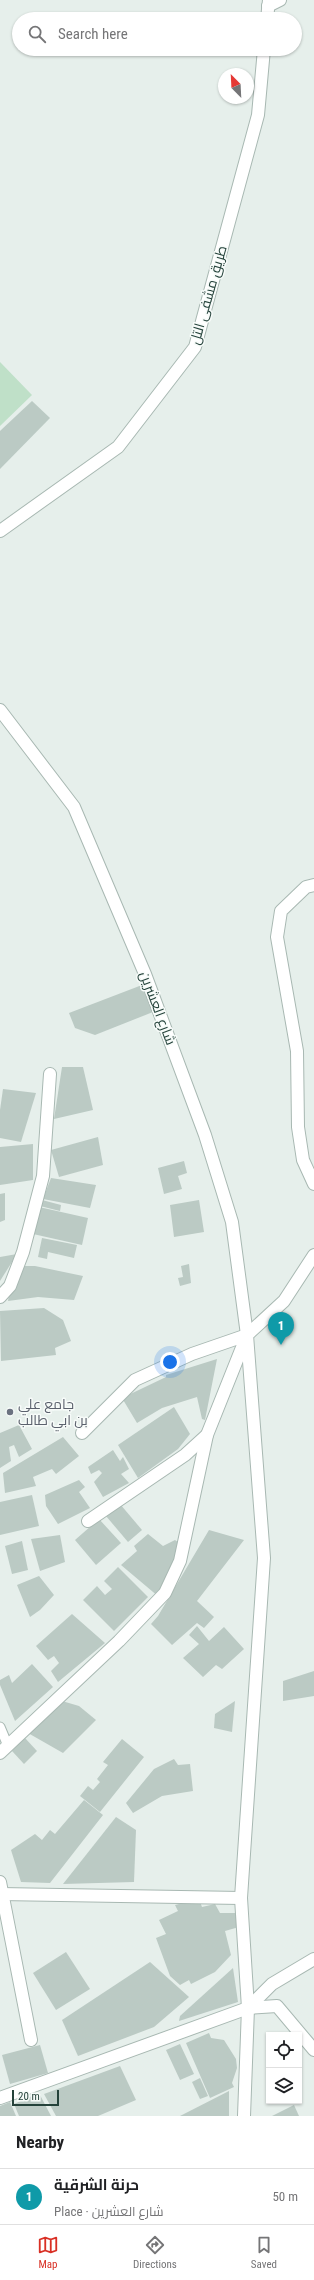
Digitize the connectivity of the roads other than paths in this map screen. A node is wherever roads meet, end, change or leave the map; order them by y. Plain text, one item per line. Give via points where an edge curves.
1 (280, 0) edge
2 (268, 3) edge
3 (263, 56) edge
4 (0, 531) edge
5 (0, 710) edge
6 (314, 885) edge
7 (50, 1074) dead end
8 (314, 1184) edge
9 (314, 1255) edge
10 (0, 1297) edge
11 (247, 1335) junction
12 (82, 1433) dead end
13 (207, 1435) junction
14 (88, 1521) dead end
15 (0, 1727) edge
16 (4, 1750) edge
17 (0, 1882) edge
18 (2, 1894) edge
19 (241, 1898) junction
20 (314, 1959) edge
21 (248, 2008) junction
22 (31, 2040) dead end
23 (314, 2050) edge
24 (0, 2098) edge
25 (244, 2116) edge

1 - 2 street
3 - 4 street, طريق مشفى التل via 258,115 195,347 118,447
5 - 11 street, شارع العشرين via 74,806 145,974 206,1134 232,1222
6 - 8 street via 306,887 281,911 276,937 298,1051 298,1127 303,1160
7 - 10 street via 43,1176 23,1252 10,1286
9 - 11 street via 284,1301
11 - 12 street via 192,1354 135,1380
11 - 13 street
11 - 19 street, شارع العشرين via 264,1558
13 - 14 street via 185,1456
13 - 16 street via 180,1561 165,1592 120,1641
15 - 16 lane
17 - 18 street
18 - 19 street
18 - 22 street
19 - 21 street, شارع العشرين
20 - 21 street via 272,1984
21 - 23 street via 277,2006
21 - 24 street
21 - 25 street, شارع العشرين

